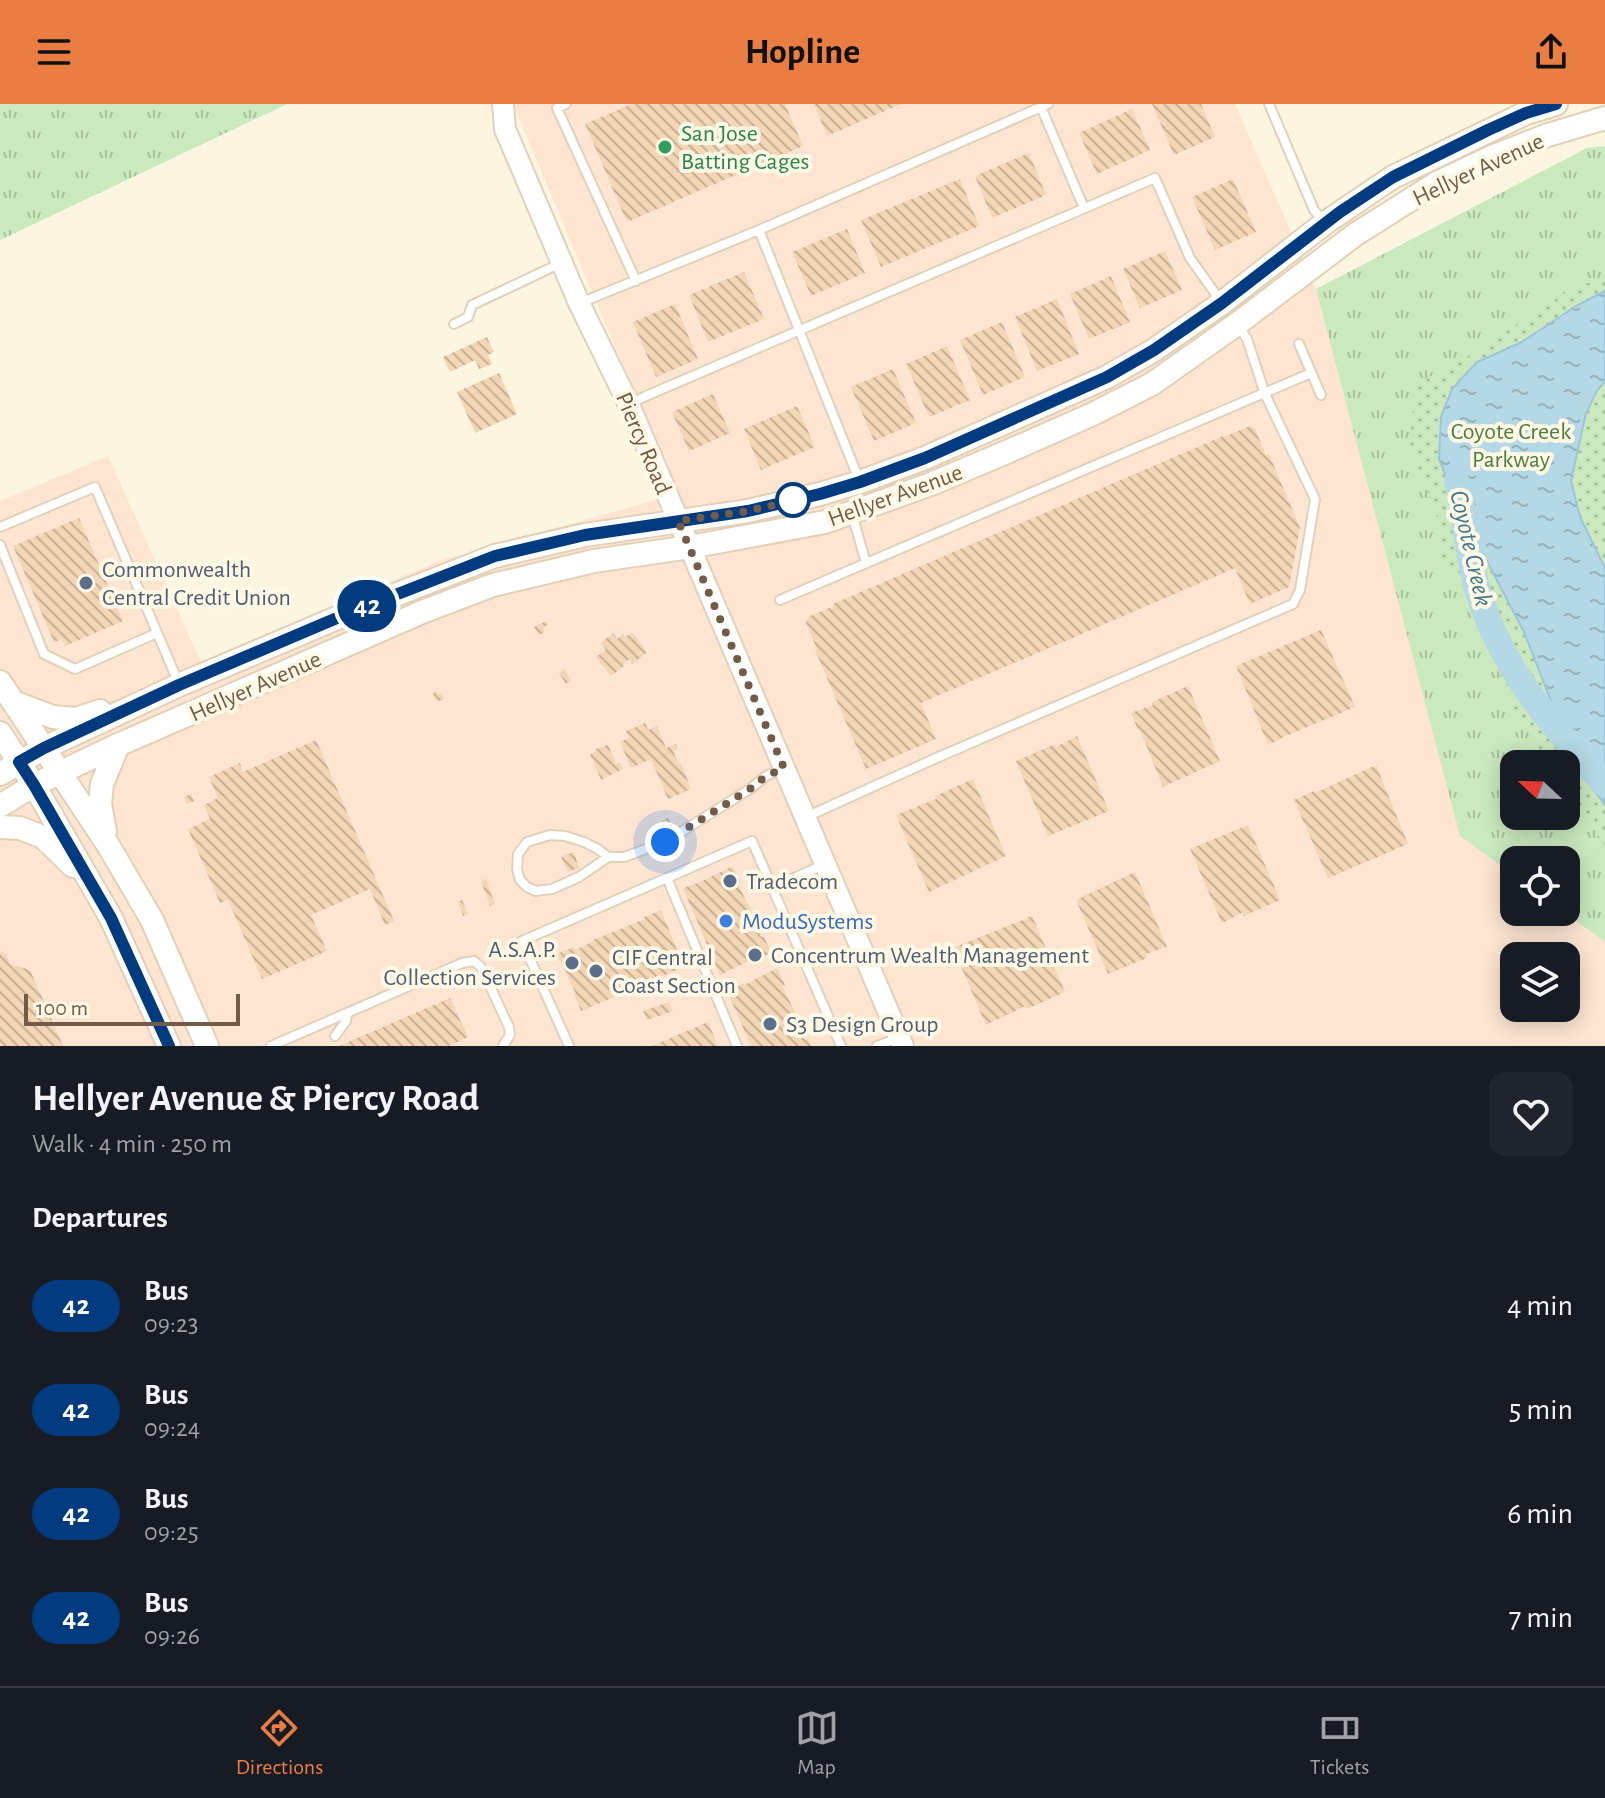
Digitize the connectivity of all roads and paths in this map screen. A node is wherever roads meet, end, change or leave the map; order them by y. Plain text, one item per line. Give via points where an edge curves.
1 (503, 104) edge
2 (566, 104) edge
3 (1269, 104) edge
4 (1556, 104) edge
5 (1044, 106) edge
6 (1605, 118) edge
7 (1084, 208) junction
8 (1325, 223) junction
9 (759, 230) junction
10 (562, 263) junction
11 (636, 281) junction
12 (579, 303) junction
13 (1222, 303) junction
14 (454, 324) dead end
15 (1237, 324) junction
16 (799, 329) junction
17 (1299, 344) dead end
18 (1311, 373) junction
19 (1265, 394) junction
20 (1321, 395) dead end
21 (629, 405) junction
22 (860, 482) junction
23 (851, 512) junction
24 (678, 521) junction
25 (0, 527) edge
26 (0, 545) edge
27 (690, 547) junction
28 (866, 563) junction
29 (780, 600) dead end
30 (157, 633) junction
31 (0, 682) edge
32 (179, 685) junction
33 (13, 702) junction
34 (0, 733) edge
35 (118, 745) junction
36 (44, 748) junction
37 (9, 768) edge
38 (784, 768) junction
39 (61, 773) junction
40 (34, 785) junction
41 (0, 806) edge
42 (805, 818) junction
43 (0, 827) edge
44 (108, 845) junction
45 (608, 857) junction
46 (825, 864) junction
47 (667, 878) junction
48 (91, 882) junction
49 (772, 888) junction
50 (347, 1013) junction
51 (335, 1036) dead end
52 (901, 1042) edge
53 (285, 1044) edge
54 (169, 1046) edge
55 (207, 1046) edge
56 (271, 1046) edge
57 (503, 1046) edge
58 (569, 1046) edge
59 (737, 1046) edge
60 (841, 1046) edge
61 (877, 1046) edge

1 - 10 street, Piercy Road via 505,129
2 - 11 lane via 557,108
3 - 8 lane via 1314,210
4 - 8 main road, Hellyer Avenue via 1513,118 1393,177
5 - 7 lane
5 - 9 lane
6 - 15 main road, Hellyer Avenue via 1548,135 1437,183 1356,234
7 - 13 lane via 1155,178 1190,258
7 - 16 lane
8 - 13 main road, Hellyer Avenue
9 - 11 lane
9 - 16 lane
10 - 12 street, Piercy Road
10 - 14 lane via 472,305 468,317
11 - 12 lane
12 - 21 street, Piercy Road
13 - 15 main road
13 - 22 main road, Hellyer Avenue via 1107,377
15 - 19 lane
15 - 23 main road, Hellyer Avenue via 1152,384 1093,414 931,484
16 - 21 lane
16 - 22 lane
17 - 18 lane
18 - 19 lane
18 - 20 lane
19 - 28 lane
19 - 42 lane via 1315,499 1293,604
21 - 24 street, Piercy Road
22 - 24 main road, Hellyer Avenue via 748,511
23 - 27 main road, Hellyer Avenue
23 - 28 lane
24 - 27 street, Piercy Road
24 - 32 main road, Hellyer Avenue via 495,556
25 - 30 lane via 95,487
26 - 30 lane via 44,654 75,669
27 - 35 main road, Hellyer Avenue via 594,561 493,585
27 - 38 street, Piercy Road
28 - 29 lane
30 - 32 lane
31 - 33 main road
32 - 33 main road via 76,719 53,717
32 - 36 main road, Hellyer Avenue
33 - 36 main road
34 - 37 main road
35 - 39 main road, Hellyer Avenue
35 - 44 main road via 100,803
36 - 37 main road, Hellyer Avenue
36 - 39 main road
37 - 40 main road
38 - 42 street, Piercy Road
38 - 45 lane via 665,842 624,857
39 - 40 main road, Hellyer Avenue
39 - 44 main road
40 - 41 main road, Hellyer Avenue
40 - 48 main road
42 - 46 street, Piercy Road
43 - 48 main road via 43,837
44 - 55 main road via 152,920
45 - 45 lane via 552,889 527,887 517,869 518,854 527,842 550,835 584,842
46 - 49 lane
46 - 52 street, Piercy Road
47 - 49 lane via 752,841
47 - 58 lane via 522,941
47 - 59 lane
48 - 54 main road
49 - 60 lane
50 - 51 lane
50 - 53 lane
50 - 57 lane via 474,961 509,1027
52 - 61 lane
53 - 56 lane

